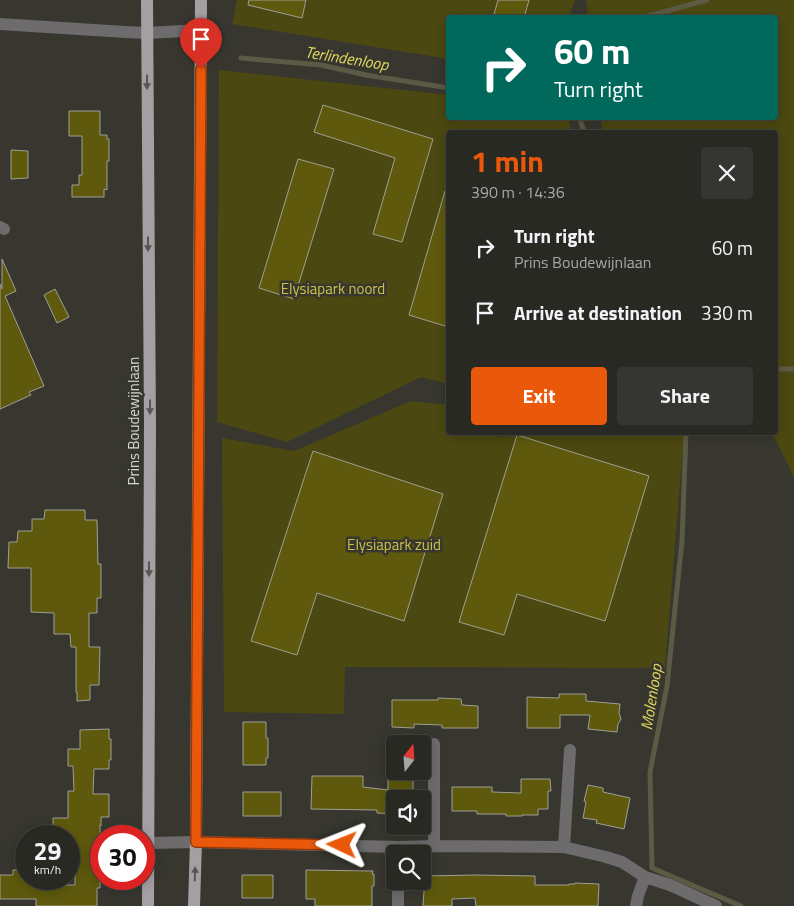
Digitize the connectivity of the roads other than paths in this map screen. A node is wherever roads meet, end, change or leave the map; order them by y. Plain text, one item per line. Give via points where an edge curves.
1 (147, 0) edge
2 (201, 0) edge
3 (0, 24) edge
4 (201, 30) junction
5 (147, 33) junction
6 (434, 744) dead end
7 (570, 750) dead end
8 (149, 825) edge
9 (196, 842) junction
10 (155, 843) edge
11 (431, 846) edge
12 (434, 846) junction
13 (564, 847) junction
14 (386, 850) edge
15 (645, 877) junction
16 (148, 890) edge
17 (398, 890) edge
18 (148, 906) edge
19 (194, 906) edge
20 (398, 906) edge
21 (636, 906) edge
22 (716, 906) edge

1 - 5 main road, Prins Boudewijnlaan
2 - 4 main road
3 - 5 street
4 - 5 street
4 - 9 main road
5 -> 8 main road, Prins Boudewijnlaan
6 - 12 street
7 - 13 street
9 - 10 street
9 - 14 street
19 -> 9 main road
11 - 12 street
12 - 13 street
13 - 15 street via 606,856
15 - 21 street
15 - 22 street
16 - 18 main road, Prins Boudewijnlaan
17 - 20 street

